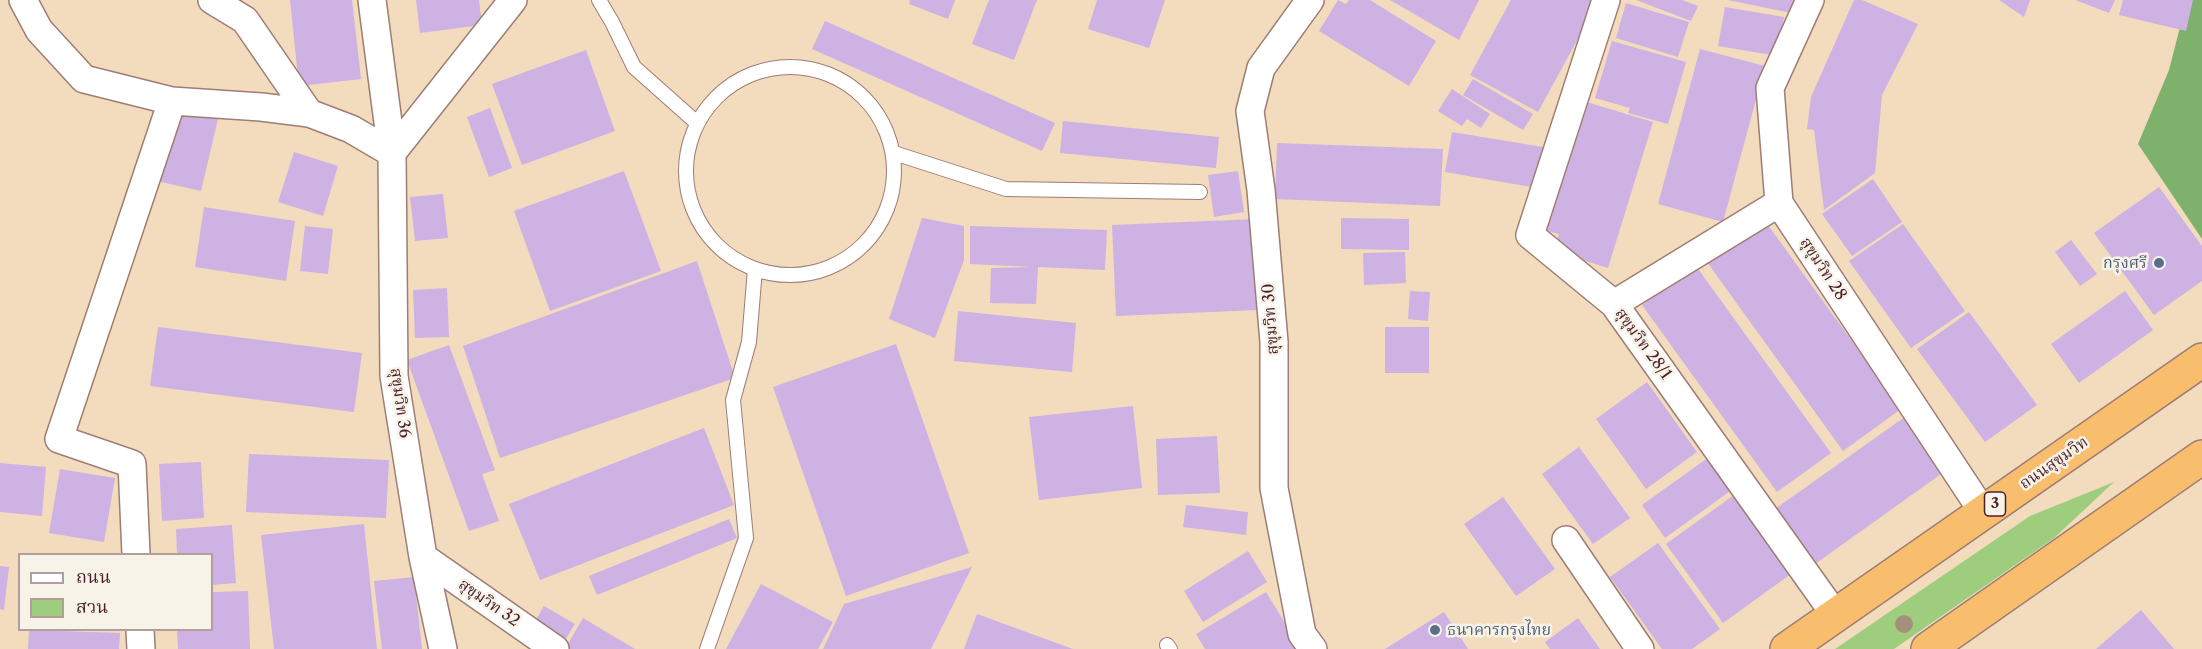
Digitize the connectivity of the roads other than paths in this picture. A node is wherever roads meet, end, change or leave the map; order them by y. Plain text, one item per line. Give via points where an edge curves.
1 (23, 0) edge
2 (212, 0) edge
3 (372, 0) edge
4 (513, 0) edge
5 (599, 0) edge
6 (1310, 0) edge
7 (1606, 0) edge
8 (1810, 0) edge
9 (172, 102) junction
10 (309, 114) junction
11 (697, 123) junction
12 (392, 153) junction
13 (894, 153) junction
14 (1200, 192) dead end
15 (1779, 203) junction
16 (755, 269) junction
17 (1614, 304) junction
18 (2202, 360) edge
19 (2202, 457) edge
20 (1983, 512) junction
21 (1566, 540) dead end
22 (136, 553) edge
23 (423, 558) junction
24 (1836, 616) junction
25 (140, 631) edge
26 (141, 649) edge
27 (443, 649) edge
28 (555, 649) edge
29 (707, 649) edge
30 (1314, 649) edge
31 (1640, 649) edge
32 (1787, 649) edge
33 (1928, 649) edge

1 - 9 street via 39,30 84,79
2 - 10 street via 245,20
3 - 12 street, สุขุมวิท 36
4 - 12 street
5 - 11 lane via 634,67
6 - 30 street, สุขุมวิท 30 via 1261,68 1250,111 1274,342 1274,488 1302,634
7 - 17 street, สุขุมวิท 28/1 via 1530,235
8 - 15 street, สุขุมวิท 28 via 1770,88
9 - 10 street
9 - 22 street via 58,439 132,464
10 - 12 street via 351,129
11 - 13 lane via 703,111 728,86 760,70 795,66 830,74 861,93 883,121
11 - 16 lane via 687,144 684,177 692,211 710,239 736,261
12 - 23 street, สุขุมวิท 36 via 394,376
13 - 14 lane via 1006,189
13 - 16 lane via 894,187 883,219 863,246 835,266 802,275 768,274
15 - 17 street
15 - 20 street, สุขุมวิท 28
16 - 29 lane via 749,342 734,400 746,538
17 - 24 street, สุขุมวิท 28/1
18 - 20 highway, ถนนสุขุมวิท / 3
19 - 33 highway
20 - 24 highway, ถนนสุขุมวิท / 3
21 - 31 street
23 - 27 street, สุขุมวิท 36
23 - 28 street, สุขุมวิท 32
24 - 32 highway, ถนนสุขุมวิท / 3
25 - 26 street

